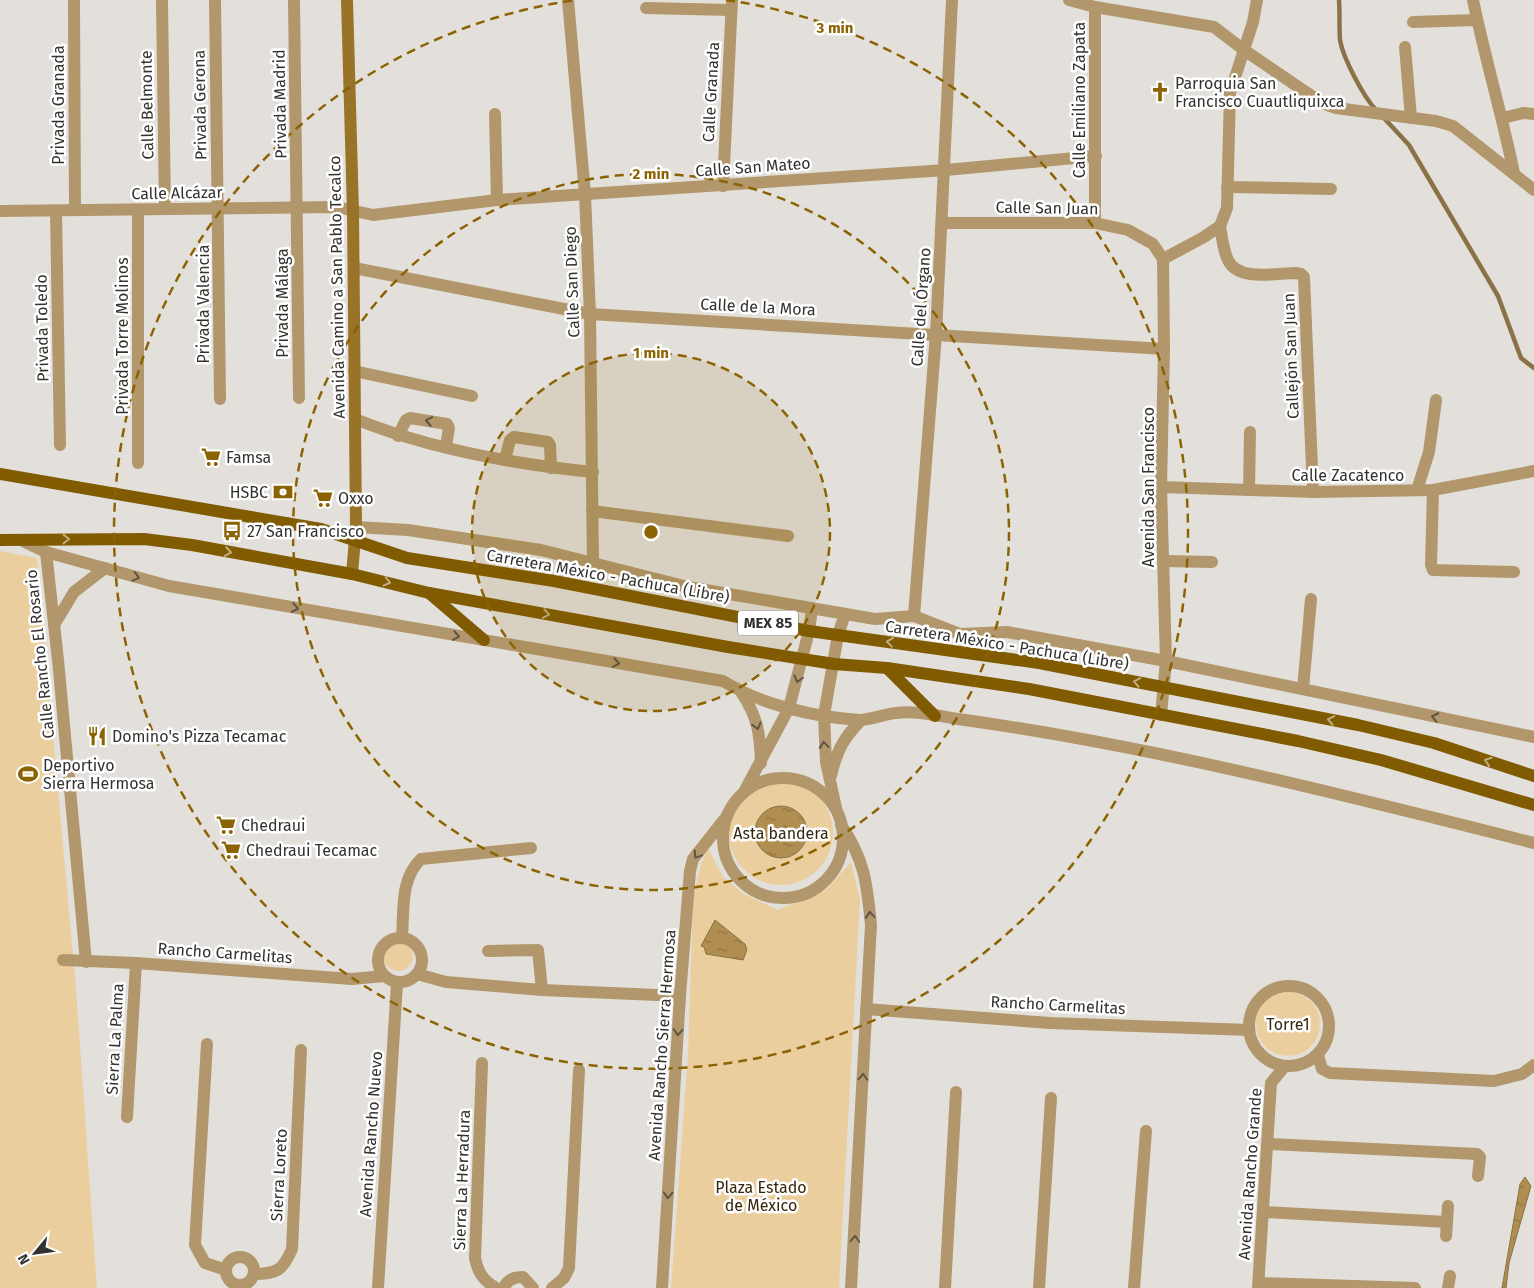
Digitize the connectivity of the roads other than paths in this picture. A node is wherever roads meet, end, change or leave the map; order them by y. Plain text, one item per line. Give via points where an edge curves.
1 (74, 0) edge
2 (162, 0) edge
3 (215, 0) edge
4 (294, 0) edge
5 (347, 0) edge
6 (568, 0) edge
7 (952, 0) edge
8 (1069, 0) edge
9 (1257, 0) edge
10 (1473, 0) edge
11 (731, 5) edge
12 (1096, 7) junction
13 (646, 8) dead end
14 (1477, 20) junction
15 (1413, 22) dead end
16 (1405, 47) dead end
17 (1244, 50) junction
18 (495, 114) dead end
19 (1534, 114) edge
20 (1411, 118) junction
21 (1503, 118) junction
22 (1096, 156) junction
23 (946, 170) junction
24 (1514, 174) junction
25 (723, 186) junction
26 (1227, 186) junction
27 (1332, 190) dead end
28 (1534, 190) edge
29 (585, 194) junction
30 (497, 200) junction
31 (297, 208) junction
32 (165, 209) junction
33 (218, 209) junction
34 (56, 210) junction
35 (75, 210) junction
36 (138, 210) junction
37 (0, 211) edge
38 (353, 211) junction
39 (942, 223) junction
40 (1095, 223) junction
41 (1220, 226) junction
42 (1163, 259) junction
43 (354, 268) junction
44 (590, 314) junction
45 (936, 334) junction
46 (1164, 349) junction
47 (354, 371) junction
48 (472, 396) dead end
49 (299, 398) dead end
50 (220, 400) dead end
51 (1436, 400) dead end
52 (355, 419) junction
53 (1250, 432) dead end
54 (398, 436) junction
55 (60, 445) dead end
56 (446, 446) junction
57 (505, 460) junction
58 (138, 463) dead end
59 (550, 468) junction
60 (0, 470) edge
61 (1534, 471) edge
62 (593, 472) junction
63 (0, 474) edge
64 (21, 478) junction
65 (1161, 487) junction
66 (1249, 490) junction
67 (1417, 490) junction
68 (1433, 490) junction
69 (1313, 492) junction
70 (592, 511) junction
71 (356, 527) junction
72 (788, 536) dead end
73 (0, 540) edge
74 (24, 541) junction
75 (354, 541) junction
76 (46, 552) junction
77 (1165, 561) junction
78 (1212, 562) dead end
79 (593, 564) junction
80 (105, 568) junction
81 (1514, 572) dead end
82 (352, 574) junction
83 (688, 587) junction
84 (428, 592) junction
85 (1311, 599) dead end
86 (686, 607) junction
87 (812, 609) junction
88 (845, 614) junction
89 (914, 616) junction
90 (54, 624) junction
91 (809, 631) junction
92 (960, 634) junction
93 (838, 635) junction
94 (484, 640) junction
95 (957, 650) junction
96 (803, 658) junction
97 (1166, 661) junction
98 (834, 664) junction
99 (887, 668) junction
100 (1164, 688) junction
101 (1303, 689) junction
102 (741, 692) junction
103 (789, 708) junction
104 (824, 715) junction
105 (935, 716) junction
106 (1161, 716) junction
107 (861, 720) junction
108 (1534, 738) edge
109 (761, 764) junction
110 (1534, 776) edge
111 (830, 781) junction
112 (744, 791) junction
113 (1534, 805) edge
114 (836, 810) junction
115 (726, 816) junction
116 (841, 824) junction
117 (1534, 843) edge
118 (531, 848) dead end
119 (402, 938) junction
120 (488, 951) dead end
121 (63, 960) dead end
122 (86, 962) junction
123 (136, 963) junction
124 (417, 974) junction
125 (384, 976) junction
126 (397, 983) junction
127 (542, 990) junction
128 (680, 996) junction
129 (866, 1009) junction
130 (1249, 1030) junction
131 (207, 1044) dead end
132 (302, 1050) dead end
133 (1318, 1055) junction
134 (482, 1064) dead end
135 (1534, 1065) edge
136 (1285, 1066) junction
137 (579, 1070) dead end
138 (956, 1092) dead end
139 (1051, 1098) dead end
140 (127, 1117) dead end
141 (1146, 1131) dead end
142 (1269, 1144) junction
143 (1478, 1176) dead end
144 (1448, 1206) dead end
145 (1264, 1212) junction
146 (1446, 1222) junction
147 (1446, 1236) dead end
148 (226, 1270) junction
149 (254, 1274) junction
150 (1258, 1286) edge
151 (240, 1287) edge
152 (378, 1288) edge
153 (496, 1288) edge
154 (504, 1288) edge
155 (533, 1288) edge
156 (552, 1288) edge
157 (662, 1288) edge
158 (851, 1288) edge
159 (945, 1288) edge
160 (1039, 1288) edge
161 (1134, 1288) edge
162 (1414, 1288) edge

1 - 35 street, Privada Granada
2 - 32 street, Calle Belmonte
3 - 33 street, Privada Gerona
4 - 31 street, Privada Madrid
5 - 38 main road, Avenida Camino a San Pablo Tecalco
6 - 29 street, Calle San Diego
7 - 23 street, Calle del Órgano
8 - 12 street
9 - 17 street
10 - 14 street
11 - 13 street
11 - 25 street, Calle Granada
12 - 17 street via 1214,27
12 - 22 street, Calle Emiliano Zapata
14 - 15 street
14 - 21 street
16 - 20 street
17 - 20 street via 1322,103 1364,113
17 - 26 street via 1230,93
18 - 30 street
19 - 21 street
20 - 24 street via 1453,126
21 - 24 street
22 - 23 street, Calle San Mateo
22 - 40 street, Calle Emiliano Zapata
23 - 25 street, Calle San Mateo
23 - 39 street, Calle del Órgano
24 - 28 street
25 - 29 street, Calle San Mateo
26 - 27 street
26 - 41 street via 1227,208
29 - 30 street, Calle San Mateo
29 - 44 street, Calle San Diego
30 - 38 street, Calle San Mateo via 373,215
31 - 33 street, Calle Alcázar
31 - 38 street, Calle Alcázar via 338,207
31 - 49 street, Privada Málaga
32 - 33 street, Calle Alcázar
32 - 36 street, Calle Alcázar
33 - 50 street, Privada Valencia
34 - 35 street, Calle Alcázar
34 - 37 street, Calle Alcázar
34 - 55 street, Privada Toledo
35 - 36 street, Calle Alcázar
36 - 58 street, Privada Torre Molinos
38 - 43 main road, Avenida Camino a San Pablo Tecalco
39 - 40 street, Calle San Juan
39 - 45 street, Calle del Órgano
40 - 42 street, Calle San Juan via 1128,230 1153,244
41 - 42 street
41 - 69 street, Callejón San Juan via 1228,260 1234,270 1245,274 1296,273 1304,277
42 - 46 street, Avenida San Francisco
43 - 44 street, Calle de la Mora
43 - 47 main road, Avenida Camino a San Pablo Tecalco
44 - 45 street, Calle de la Mora
44 - 62 street, Calle San Diego
45 - 46 street, Calle de la Mora
45 - 89 street, Calle del Órgano
46 - 65 street, Avenida San Francisco
47 - 48 street
47 - 52 main road, Avenida Camino a San Pablo Tecalco
51 - 67 street via 1428,452
52 - 54 street
52 - 71 main road, Avenida Camino a San Pablo Tecalco
53 - 66 street
54 - 56 street
56 -> 54 street via 447,424 410,418
56 - 57 street
57 - 59 street
57 - 59 street via 510,440 514,437 548,442
59 - 62 street
60 - 64 main road
61 - 68 street, Calle Zacatenco
62 - 70 street, Calle San Diego
63 - 64 main road, Carretera México - Pachuca (Libre) / MEX 85
64 - 75 main road, Carretera México - Pachuca (Libre) / MEX 85 via 321,529
65 - 66 street, Calle Zacatenco
65 - 77 street, Avenida San Francisco
66 - 69 street, Calle Zacatenco
67 - 68 street, Calle Zacatenco
67 - 69 street, Calle Zacatenco
68 - 81 street via 1432,570
70 - 72 street
70 - 79 street, Calle San Diego
71 - 75 main road, Avenida Camino a San Pablo Tecalco
71 - 79 street via 408,530 541,550
73 - 74 main road, MEX 85
74 - 76 street
74 -> 82 main road, MEX 85 via 144,539
75 - 82 main road, Avenida Camino a San Pablo Tecalco
75 - 86 main road, Carretera México - Pachuca (Libre) / MEX 85 via 407,558 554,581
76 - 80 street
76 - 90 street, Calle Rancho El Rosario
77 - 78 street
77 - 97 street, Avenida San Francisco
79 - 83 street
80 - 90 street via 74,592
80 -> 94 street via 169,586
82 -> 84 main road, MEX 85
83 - 86 street
83 - 87 street
84 - 94 main road
84 -> 96 main road, MEX 85
85 - 101 street
86 - 91 main road, Carretera México - Pachuca (Libre) / MEX 85
87 - 88 street
87 - 91 street
88 - 89 street via 875,620
88 - 93 street
89 - 92 street
90 - 122 street, Calle Rancho El Rosario
91 - 93 main road, Carretera México - Pachuca (Libre) / MEX 85
91 - 96 street
92 - 95 street
92 - 97 street via 1007,632
95 -> 93 main road, Carretera México - Pachuca (Libre) / MEX 85
93 - 98 street
94 -> 102 street via 724,681
100 -> 95 main road, Carretera México - Pachuca (Libre) / MEX 85
96 - 98 main road, MEX 85
96 -> 103 street
97 - 100 street, Avenida San Francisco
97 - 101 street
98 - 99 main road, MEX 85
98 - 104 street
99 - 105 main road
99 - 106 main road, MEX 85 via 1028,689
100 - 106 street, Avenida San Francisco
110 -> 100 main road, Carretera México - Pachuca (Libre) / MEX 85 via 1434,743 1377,729
108 -> 101 street
102 - 103 street
102 -> 109 street via 752,709 760,732
103 - 104 street
103 - 109 street
104 - 107 street
111 -> 104 street
105 - 107 street via 898,712
105 - 117 street via 1275,778
106 - 113 main road, MEX 85 via 1381,760
107 - 111 street via 837,752
109 - 112 street
111 - 114 street
112 - 114 street via 768,779 795,778 819,790
112 - 115 street
114 - 116 street
115 - 116 street via 722,837 726,858 737,877 754,891 774,898 797,896 818,887 834,870 842,848
115 -> 128 street, Avenida Rancho Sierra Hermosa via 693,859
129 -> 116 street via 871,925 867,883 856,847
118 - 119 street via 421,859 412,868 406,882
119 - 124 street via 411,941 422,956 422,966
119 - 125 street via 382,946 378,967
120 - 127 street via 538,950
121 - 122 street, Rancho Carmelitas
122 - 123 street, Rancho Carmelitas
123 - 125 street, Rancho Carmelitas via 352,979
123 - 140 street, Sierra La Palma
124 - 126 street via 408,981
124 - 127 street via 446,982
125 - 126 street
126 - 152 street, Avenida Rancho Nuevo
127 - 128 street
128 -> 157 street, Avenida Rancho Sierra Hermosa
129 - 130 street, Rancho Carmelitas via 1050,1022
158 -> 129 street
130 - 133 street via 1251,1012 1260,997 1276,987 1293,985 1311,991 1324,1004 1330,1021 1328,1039
130 - 136 street via 1255,1047 1268,1060
131 - 148 street, Sierra Loreto via 195,1245 205,1263
132 - 149 street, Sierra Loreto via 292,1249 286,1264 271,1274
133 - 135 street via 1322,1069 1330,1073 1494,1081 1522,1074
133 - 136 street via 1303,1064
134 - 153 street, Sierra La Herradura via 475,1258 477,1270
136 - 142 street, Avenida Rancho Grande via 1271,1084
137 - 156 street via 569,1268 564,1278
138 - 159 street
139 - 160 street
141 - 161 street
142 - 143 street via 1477,1154 1480,1157
142 - 145 street, Avenida Rancho Grande
144 - 146 street
145 - 146 street
145 - 150 street, Avenida Rancho Grande
146 - 147 street
148 - 149 street via 233,1258 239,1257 251,1262
148 - 151 street, Sierra Loreto via 228,1277
149 - 151 street, Sierra Loreto
150 - 162 street
154 - 155 street via 516,1277 524,1278

